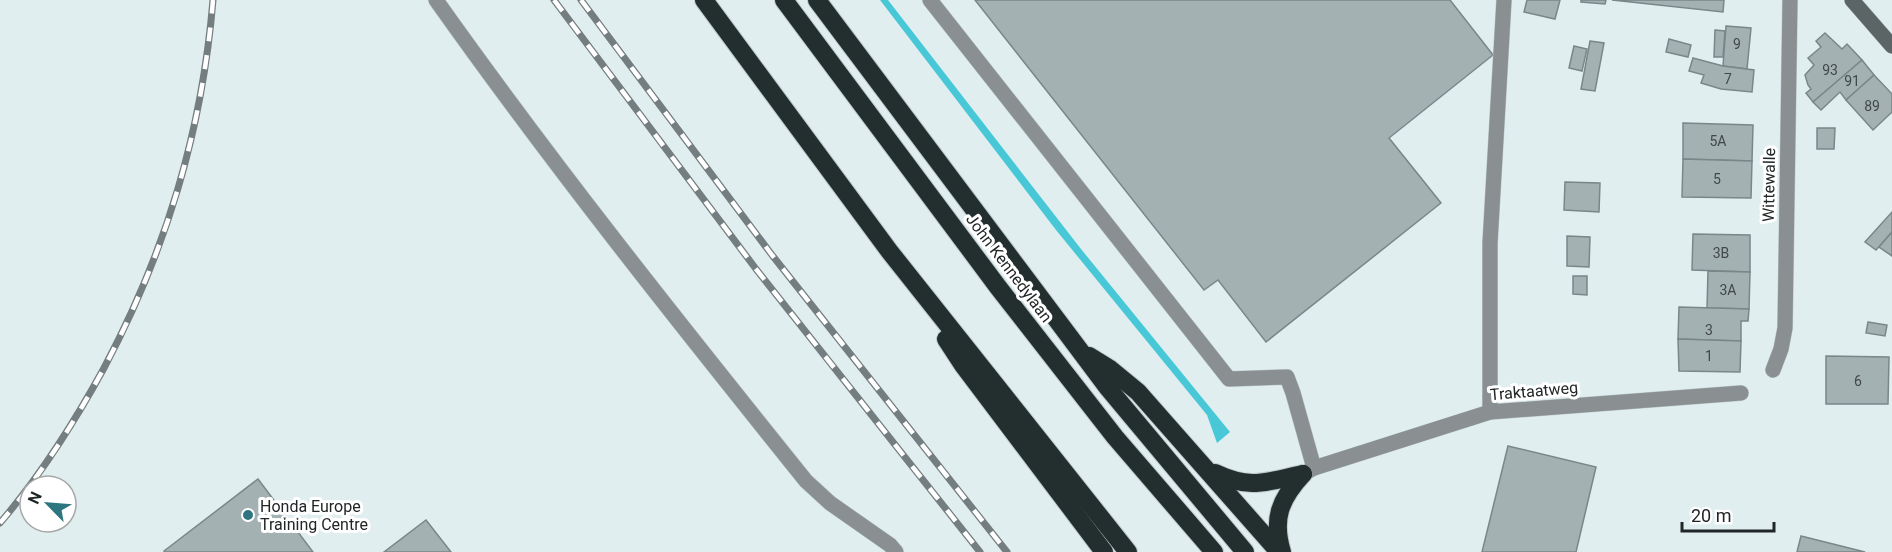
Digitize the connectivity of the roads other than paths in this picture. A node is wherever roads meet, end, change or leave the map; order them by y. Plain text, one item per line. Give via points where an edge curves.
1 (436, 0) edge
2 (704, 0) edge
3 (784, 0) edge
4 (816, 0) edge
5 (930, 0) edge
6 (1504, 0) edge
7 (1790, 0) edge
8 (1852, 0) edge
9 (1892, 46) edge
10 (890, 252) junction
11 (1080, 351) junction
12 (1773, 370) dead end
13 (1741, 393) dead end
14 (1490, 411) junction
15 (1209, 470) junction
16 (1308, 471) junction
17 (896, 552) edge
18 (1104, 552) edge
19 (1128, 552) edge
20 (1214, 552) edge
21 (1245, 552) edge
22 (1280, 552) edge

1 - 17 street via 506,98 806,481
2 - 10 highway
3 - 20 highway, John Kennedylaan via 1115,437
4 - 11 highway, John Kennedylaan
5 - 16 street via 1229,379 1287,377
6 - 14 street via 1490,243
7 - 12 street, Wittewalle via 1785,328
8 - 9 street
10 - 18 highway via 963,365
10 - 19 highway
11 - 15 highway via 1138,392
11 - 21 highway, John Kennedylaan
13 - 14 street, Traktaatweg
14 - 16 street, Traktaatweg
15 - 16 highway via 1234,482 1250,484
15 - 22 highway
16 - 22 highway via 1288,491 1277,516

